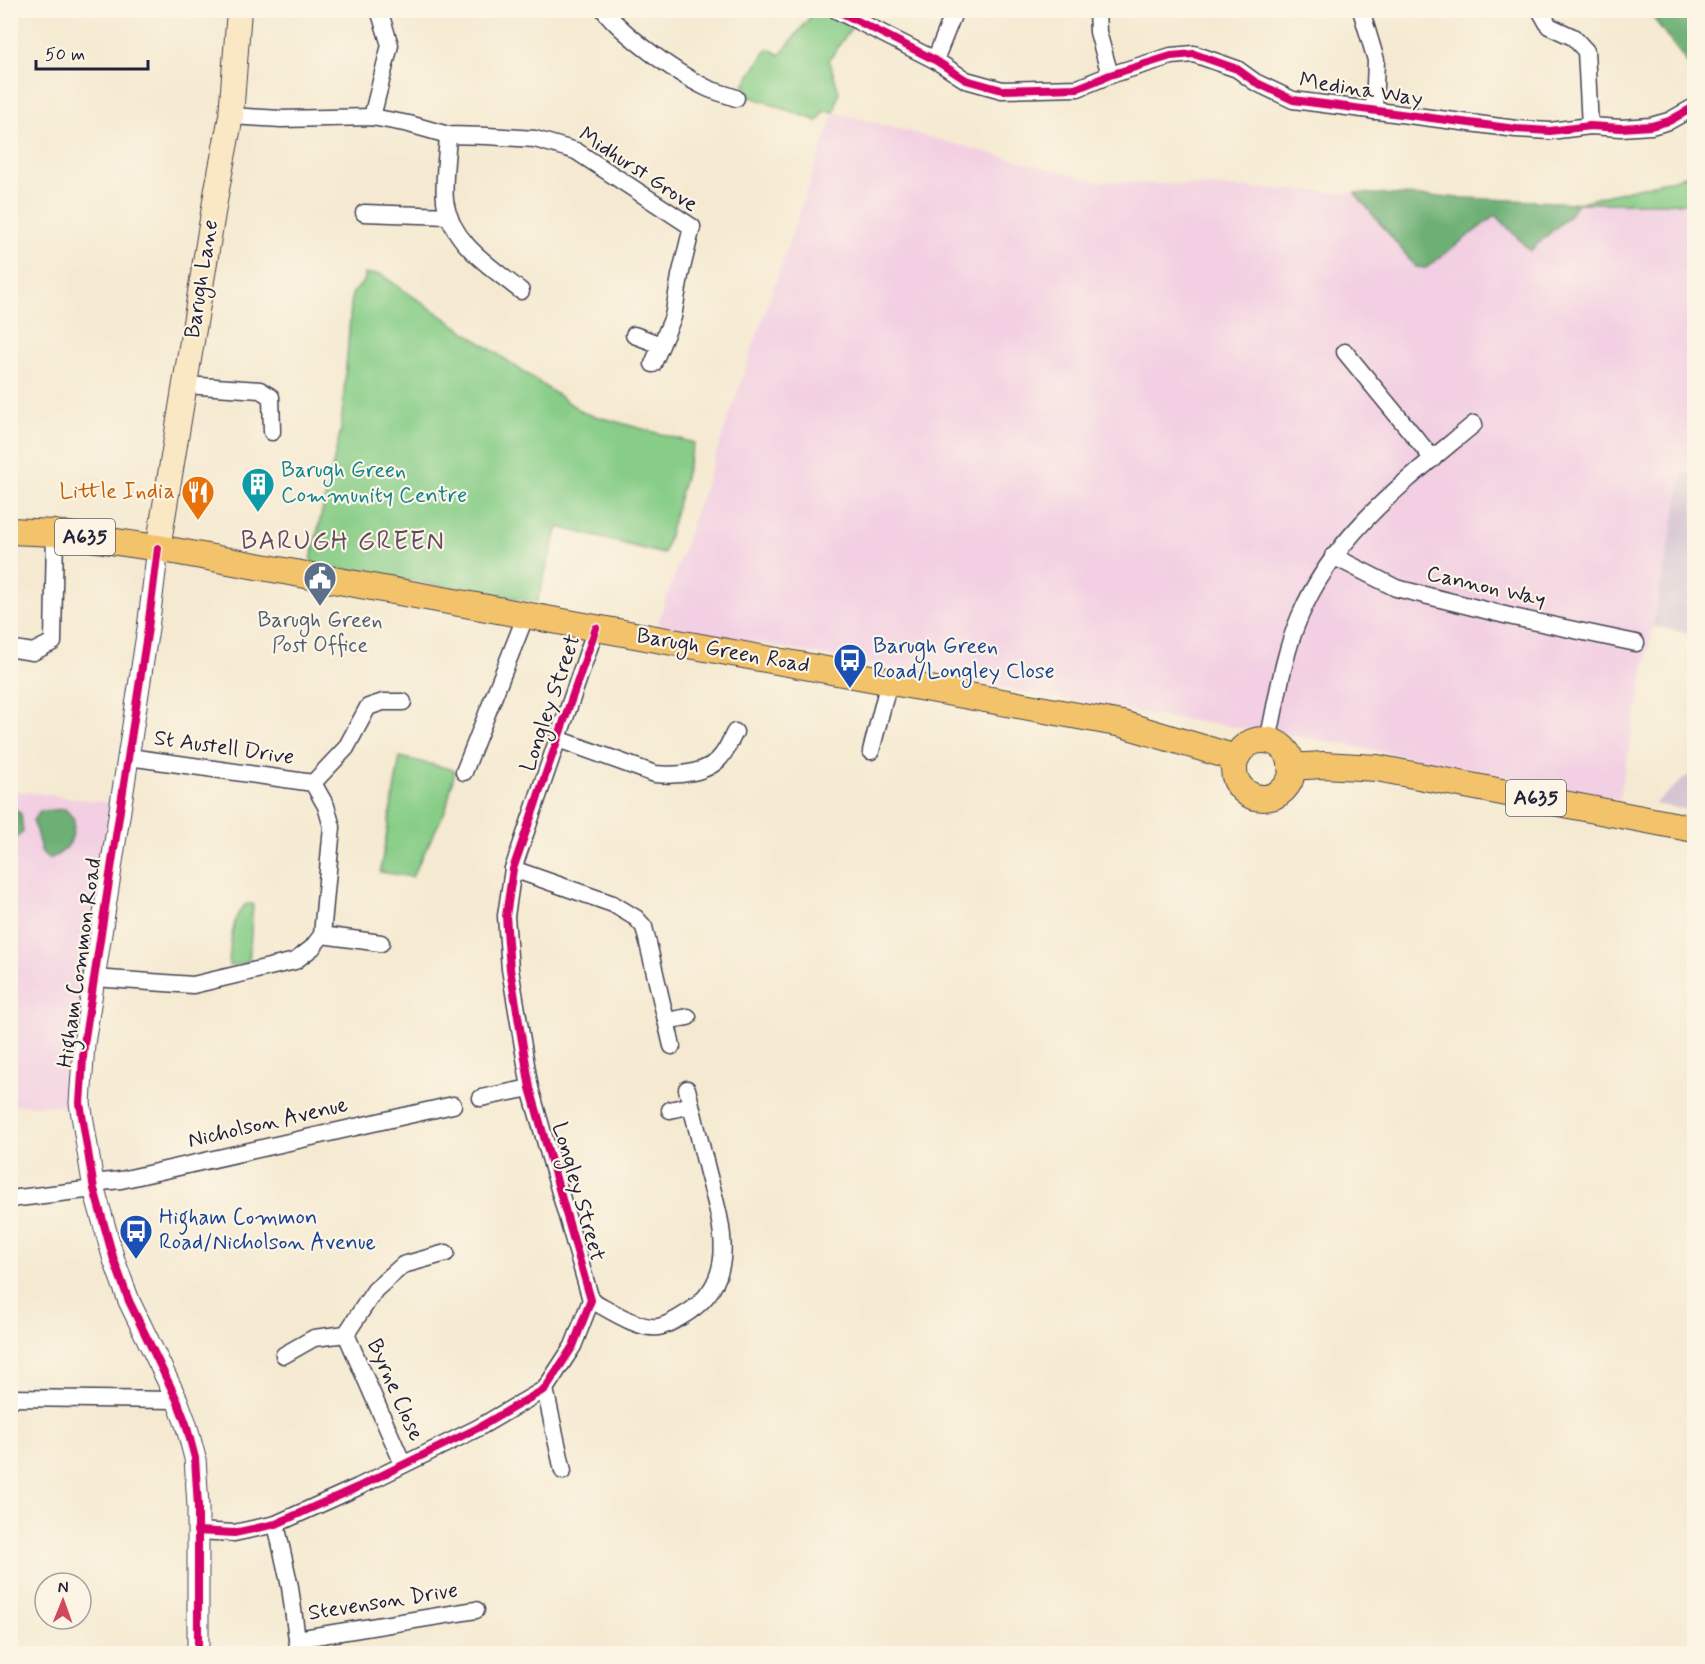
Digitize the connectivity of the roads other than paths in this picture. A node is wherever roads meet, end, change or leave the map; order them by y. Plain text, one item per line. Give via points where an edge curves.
1 (239, 10) edge
2 (379, 10) edge
3 (604, 10) edge
4 (836, 10) edge
5 (955, 10) edge
6 (1097, 10) edge
7 (1361, 10) edge
8 (1540, 10) edge
9 (934, 60) junction
10 (1110, 75) junction
11 (736, 98) dead end
12 (1695, 107) edge
13 (1374, 111) junction
14 (231, 116) junction
15 (372, 117) junction
16 (1590, 126) junction
17 (448, 135) junction
18 (364, 213) dead end
19 (449, 216) junction
20 (521, 291) dead end
21 (634, 335) dead end
22 (661, 345) junction
23 (1345, 352) dead end
24 (653, 364) dead end
25 (185, 386) junction
26 (1474, 424) dead end
27 (272, 432) dead end
28 (1433, 459) junction
29 (10, 531) edge
30 (55, 533) junction
31 (159, 548) junction
32 (1333, 556) junction
33 (526, 615) junction
34 (596, 628) junction
35 (1636, 643) dead end
36 (14, 649) dead end
37 (889, 682) junction
38 (403, 702) dead end
39 (735, 732) dead end
40 (558, 739) junction
41 (1268, 741) junction
42 (871, 751) dead end
43 (129, 757) junction
44 (1236, 758) junction
45 (1291, 767) junction
46 (464, 772) dead end
47 (313, 783) junction
48 (1695, 829) edge
49 (513, 869) junction
50 (322, 935) junction
51 (381, 943) dead end
52 (94, 978) junction
53 (688, 1017) dead end
54 (666, 1021) junction
55 (672, 1046) dead end
56 (530, 1088) junction
57 (481, 1098) dead end
58 (453, 1105) dead end
59 (670, 1110) dead end
60 (93, 1186) junction
61 (10, 1199) edge
62 (446, 1253) dead end
63 (591, 1300) junction
64 (346, 1334) junction
65 (284, 1355) dead end
66 (545, 1389) junction
67 (10, 1398) edge
68 (177, 1400) junction
69 (403, 1464) junction
70 (562, 1472) dead end
71 (276, 1524) junction
72 (197, 1531) junction
73 (476, 1610) dead end
74 (298, 1646) edge
75 (198, 1653) edge

1 - 14 main road, Barugh Lane
2 - 15 street via 390,45
3 - 11 street via 614,23 677,71 706,88
4 - 9 street, Medina Way
5 - 9 street
6 - 10 street via 1098,32
7 - 13 street via 1376,60
8 - 16 street via 1549,26 1573,37 1586,51
9 - 10 street, Medina Way via 966,80 1002,90 1078,88
10 - 13 street, Medina Way via 1171,56 1194,54 1237,69 1293,100
12 - 16 street, Medina Way via 1669,122 1651,126
13 - 16 street, Medina Way via 1516,129 1550,131
14 - 15 street, Midhurst Grove
14 - 25 main road, Barugh Lane
15 - 17 street, Midhurst Grove
17 - 19 street via 445,199
17 - 22 street, Midhurst Grove via 535,140 576,151 692,227 673,317
18 - 19 street
19 - 20 street via 458,236 474,254
21 - 22 street
22 - 24 street, Midhurst Grove
23 - 28 street
25 - 27 street via 260,390 271,397
25 - 31 main road, Barugh Lane
26 - 28 street
28 - 32 street via 1373,511
29 - 30 main road, A635
30 - 31 main road, A635
30 - 36 street via 52,642 33,652
31 - 33 main road, Barugh Green Road / A635
31 - 43 street, Higham Common Road
32 - 35 street, Cannon Way via 1396,588
32 - 41 street via 1310,594 1292,637
33 - 34 main road, Barugh Green Road / A635
33 - 46 street
34 - 37 main road, Barugh Green Road / A635
34 - 40 street, Longley Street
37 - 42 street
37 - 44 main road, Barugh Green Road / A635 via 1122,724
38 - 47 street, St Austell Drive via 368,707 346,748
39 - 40 street via 713,764 670,775 655,774
40 - 49 street, Longley Street
41 - 44 main road via 1247,745
41 - 45 main road via 1286,752
43 - 47 street, St Austell Drive
43 - 52 street, Higham Common Road
44 - 45 main road via 1236,782 1255,797 1281,791
45 - 48 main road, A635 via 1377,768
47 - 50 street, St Austell Drive via 332,827
49 - 54 street via 613,904 636,918 644,927
49 - 56 street, Longley Street via 506,916
50 - 51 street
50 - 52 street via 295,961 193,985
52 - 60 street, Higham Common Road via 80,1103
53 - 54 street
54 - 55 street
56 - 57 street
56 - 63 street, Longley Street
58 - 60 street, Nicholson Avenue
59 - 63 street via 689,1097 723,1230 723,1258 715,1285 701,1303 680,1318 657,1327 638,1324
60 - 61 street, Nicholson Avenue
60 - 68 street, Higham Common Road via 129,1301
62 - 64 street, Byrne Close via 403,1265 375,1290
63 - 66 street via 573,1346
64 - 65 street, Byrne Close via 314,1338
64 - 69 street, Byrne Close
66 - 69 street via 478,1428
66 - 70 street
67 - 68 street
68 - 72 street, Higham Common Road via 195,1458
69 - 71 street
71 - 72 street via 234,1533
71 - 74 street
72 - 75 street, Higham Common Road
73 - 74 street, Stevenson Drive

